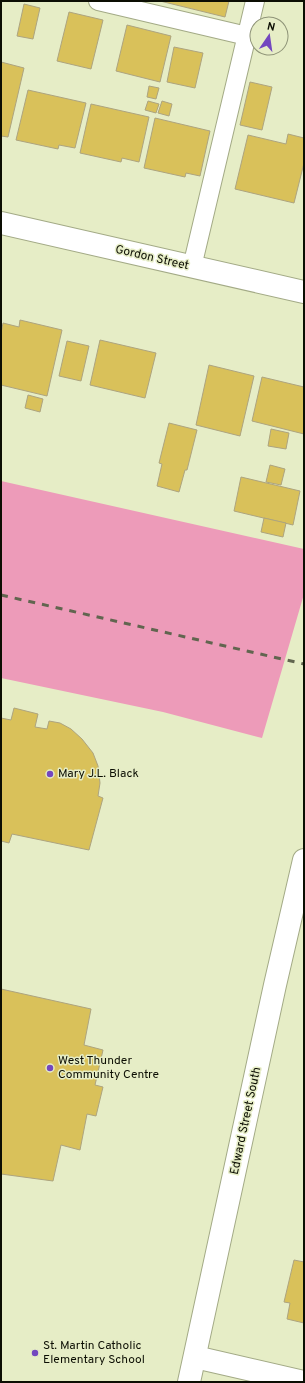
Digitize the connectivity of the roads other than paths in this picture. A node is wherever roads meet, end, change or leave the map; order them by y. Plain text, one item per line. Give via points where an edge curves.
1 (98, 1) edge
2 (255, 1) edge
3 (247, 36) junction
4 (1, 223) edge
5 (192, 267) junction
6 (304, 292) edge
7 (304, 860) edge
8 (195, 1357) junction
9 (190, 1382) edge
10 (304, 1382) edge

1 - 3 lane
2 - 3 lane
3 - 5 lane
4 - 5 main road, Gordon Street
5 - 6 main road, Gordon Street
7 - 8 main road, Edward Street South
8 - 9 main road, Edward Street South
8 - 10 main road

